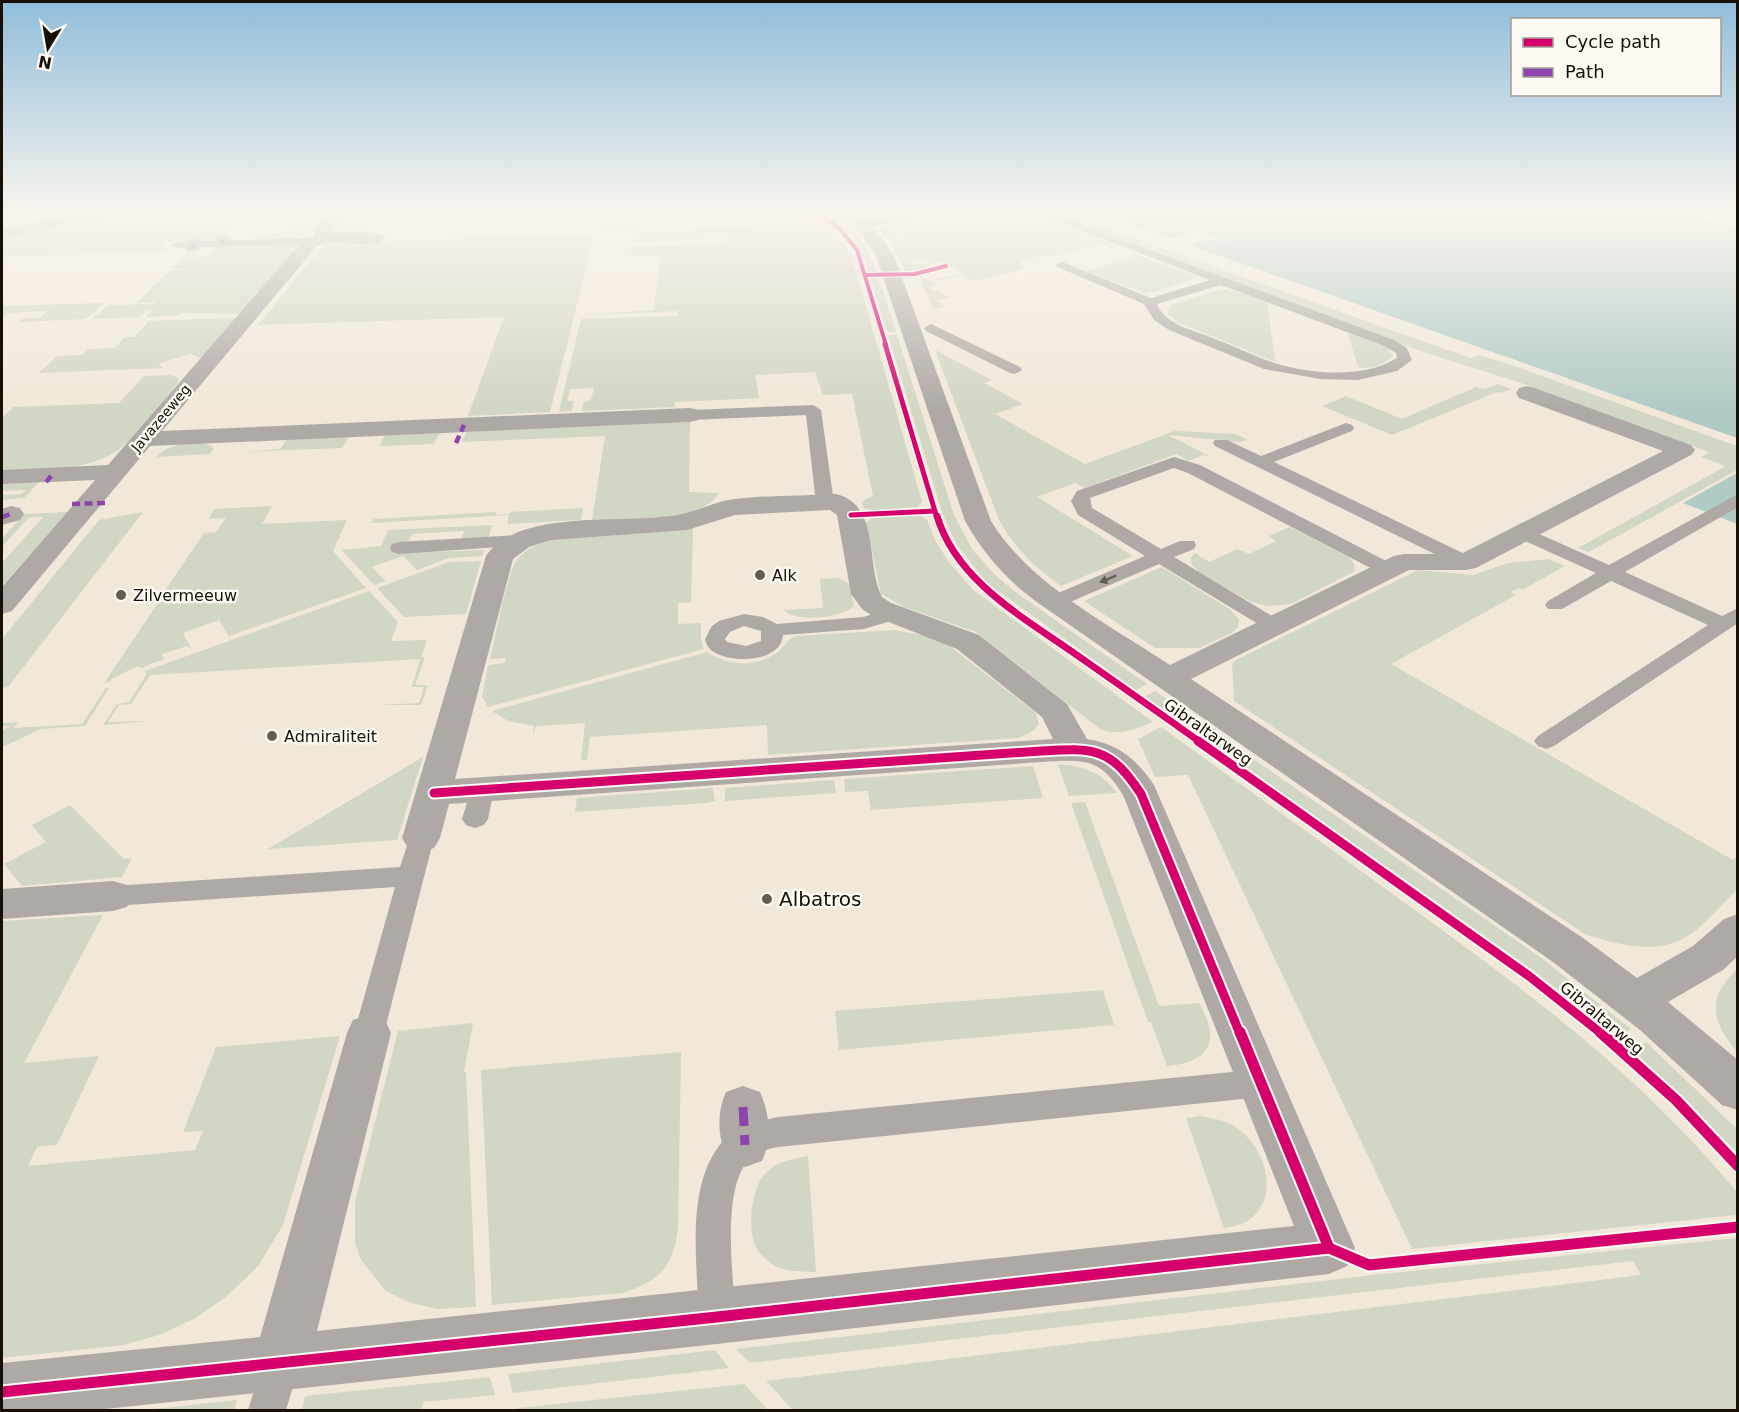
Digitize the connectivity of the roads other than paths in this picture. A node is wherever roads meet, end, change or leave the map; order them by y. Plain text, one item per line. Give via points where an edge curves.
1 (280, 278) edge
2 (893, 278) edge
3 (1090, 278) edge
4 (1212, 278) edge
5 (1220, 281) junction
6 (1150, 302) junction
7 (931, 328) dead end
8 (1015, 370) dead end
9 (1527, 393) dead end
10 (690, 415) joint
11 (1346, 428) dead end
12 (144, 439) junction
13 (1221, 443) dead end
14 (1260, 462) junction
15 (115, 472) junction
16 (2, 477) edge
17 (1737, 499) edge
18 (825, 502) junction
19 (1522, 533) junction
20 (519, 541) junction
21 (1187, 545) dead end
22 (399, 548) dead end
23 (1160, 556) junction
24 (1466, 562) junction
25 (1389, 570) junction
26 (1610, 573) junction
27 (1056, 601) junction
28 (2, 605) edge
29 (1555, 605) dead end
30 (894, 614) junction
31 (1730, 619) edge
32 (1275, 626) junction
33 (772, 632) junction
34 (1168, 678) junction
35 (1546, 741) dead end
36 (1074, 749) junction
37 (434, 792) junction
38 (421, 838) joint
39 (411, 876) junction
40 (113, 896) joint
41 (2, 904) edge
42 (1737, 930) edge
43 (1636, 1000) junction
44 (369, 1033) joint
45 (1262, 1083) junction
46 (1737, 1090) edge
47 (717, 1317) junction
48 (274, 1386) edge
49 (2, 1392) edge

1 - 12 street, Javazeeweg
2 - 27 street, Gibraltarweg via 978,521 1008,564
3 - 6 lane
4 - 5 lane
5 - 6 lane
5 - 6 lane via 1389,343 1402,351 1405,360 1359,375 1305,373 1268,365 1160,320
7 - 8 lane
9 - 19 street via 1683,450
10 - 12 street via 460,434
10 - 18 lane via 813,410
11 - 14 lane
12 - 15 street, Javazeeweg
13 - 14 lane
14 - 24 lane
15 - 16 street via 49,479
15 - 28 street, Javazeeweg
17 - 26 lane
18 - 20 street via 735,507 687,522 566,529
18 - 30 street via 836,502 850,512 866,594 872,603
19 - 24 street
19 - 26 lane
20 - 22 lane
20 - 37 street via 500,556
21 - 23 lane
23 - 25 lane via 1084,511 1083,495 1174,462
23 -> 27 lane
23 - 32 lane
24 - 25 street via 1404,562
25 - 32 street
26 - 29 lane
26 - 31 lane
27 - 34 street, Gibraltarweg
30 - 33 lane via 864,623 792,627
30 - 36 street via 968,642 1054,711
31 - 35 lane
32 - 34 street
33 - 33 lane via 771,643 752,653 733,653 718,646 715,639 726,625 743,616
34 - 43 street, Gibraltarweg via 1503,904
36 - 37 street via 479,804
36 - 45 street via 1096,752 1122,765 1141,794
37 - 38 street
38 - 39 lane
39 - 40 lane
39 - 44 lane
40 - 41 street
42 - 43 street via 1708,958
43 - 46 street, Gibraltarweg
44 - 48 street
45 - 47 lane via 756,1137 744,1126 737,1149 725,1166 714,1203
45 - 47 street via 1329,1248
47 - 48 street
48 - 49 street

